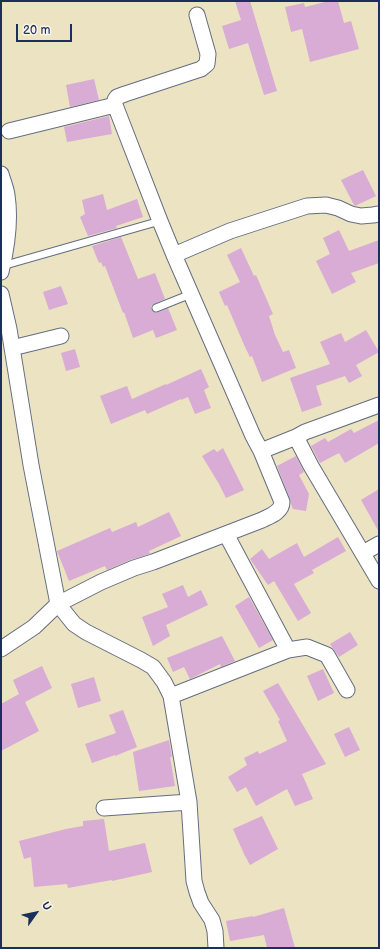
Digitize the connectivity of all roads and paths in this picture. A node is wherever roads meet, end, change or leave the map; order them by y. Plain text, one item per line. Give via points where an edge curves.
1 (197, 14) dead end
2 (115, 105) junction
3 (9, 131) dead end
4 (1, 174) edge
5 (379, 214) edge
6 (160, 222) junction
7 (174, 255) junction
8 (2, 269) edge
9 (1, 294) edge
10 (191, 294) junction
11 (156, 308) dead end
12 (61, 336) dead end
13 (12, 348) junction
14 (379, 405) edge
15 (296, 437) junction
16 (261, 451) junction
17 (226, 534) junction
18 (379, 544) edge
19 (363, 553) junction
20 (379, 581) edge
21 (58, 604) junction
22 (1, 649) edge
23 (288, 650) junction
24 (347, 690) dead end
25 (171, 696) junction
26 (189, 802) junction
27 (104, 808) dead end
28 (216, 948) edge

1 - 2 street via 208,54 207,64 201,69 118,97 114,100
2 - 3 street
2 - 6 street
4 - 8 street via 7,195 9,222
5 - 7 street via 361,216 326,205 307,206 230,231
6 - 7 street
6 - 8 lane
7 - 10 street
9 - 13 street
10 - 11 lane
10 - 16 street
12 - 13 street
13 - 21 street
14 - 15 street
15 - 16 street
15 - 19 street
16 - 17 street via 282,502 281,508 262,520
17 - 21 street via 134,568
17 - 23 street
18 - 19 street
19 - 20 street
21 - 22 street via 34,628
21 - 25 street via 74,624 86,632 153,667
23 - 24 street via 308,647 327,655
23 - 25 street
25 - 26 street
26 - 27 street
26 - 28 street via 194,881 201,903 216,931

